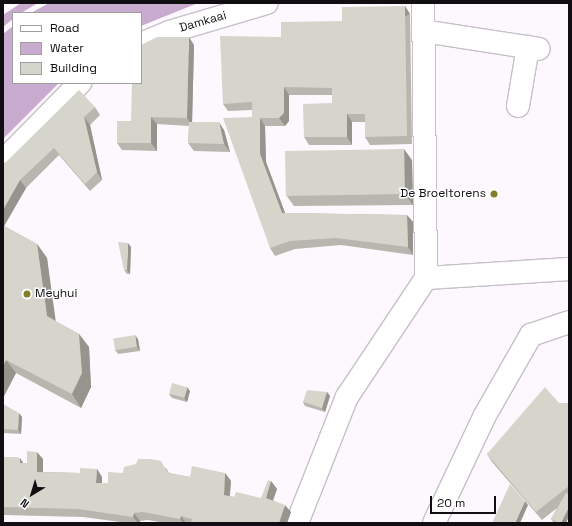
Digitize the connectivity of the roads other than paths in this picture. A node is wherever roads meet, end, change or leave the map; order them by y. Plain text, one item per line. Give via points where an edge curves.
1 (267, 3) edge
2 (423, 3) edge
3 (423, 31) junction
4 (142, 44) edge
5 (79, 84) edge
6 (518, 106) dead end
7 (3, 161) edge
8 (569, 269) edge
9 (426, 278) junction
10 (569, 322) edge
11 (435, 519) edge
12 (297, 523) edge

1 - 4 street, Damkaai via 169,32
2 - 3 street
3 - 6 street via 533,48
3 - 9 street
5 - 7 street
8 - 9 street
9 - 12 street via 347,397
10 - 11 street via 531,335 484,417

